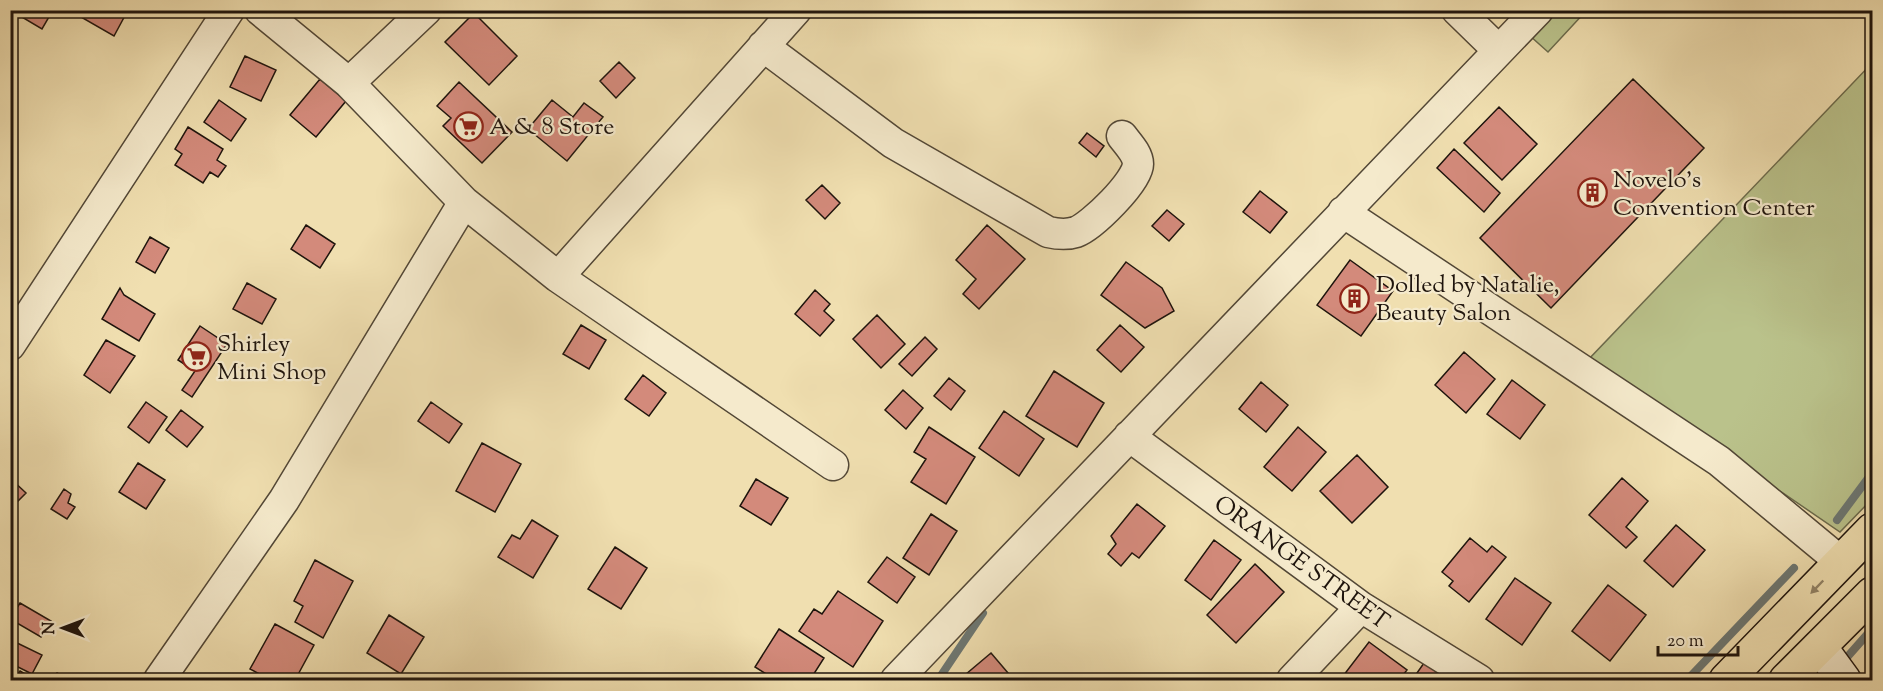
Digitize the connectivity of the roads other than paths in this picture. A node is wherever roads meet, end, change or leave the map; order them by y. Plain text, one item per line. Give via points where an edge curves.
1 (229, 10) edge
2 (260, 10) edge
3 (426, 10) edge
4 (796, 10) edge
5 (1457, 10) edge
6 (1538, 10) edge
7 (763, 46) junction
8 (1498, 50) junction
9 (349, 83) junction
10 (1122, 136) dead end
11 (464, 202) junction
12 (1343, 212) junction
13 (558, 277) junction
14 (10, 345) edge
15 (1129, 436) junction
16 (833, 465) dead end
17 (1872, 530) edge
18 (1841, 562) junction
19 (1872, 594) edge
20 (1361, 607) junction
21 (1820, 647) junction
22 (902, 678) edge
23 (159, 681) edge
24 (1292, 681) edge
25 (1479, 681) edge
26 (1726, 681) edge
27 (1786, 681) edge
28 (1844, 681) edge

1 - 14 street
2 - 9 street
3 - 9 street
4 - 7 street
5 - 8 street
6 - 8 street
7 - 10 street via 893,143 1048,232 1075,232 1091,223 1134,178 1138,165 1135,154
7 - 13 street
8 - 12 street
9 - 11 street
11 - 13 street
11 - 23 street via 284,500
12 - 15 street
12 - 18 street via 1719,461
13 - 16 street
15 - 20 street, ORANGE STREET
15 - 22 street
17 - 18 highway
18 -> 26 highway
19 - 21 highway
20 - 24 street
20 - 25 street, ORANGE STREET
21 - 27 highway
21 - 28 street

